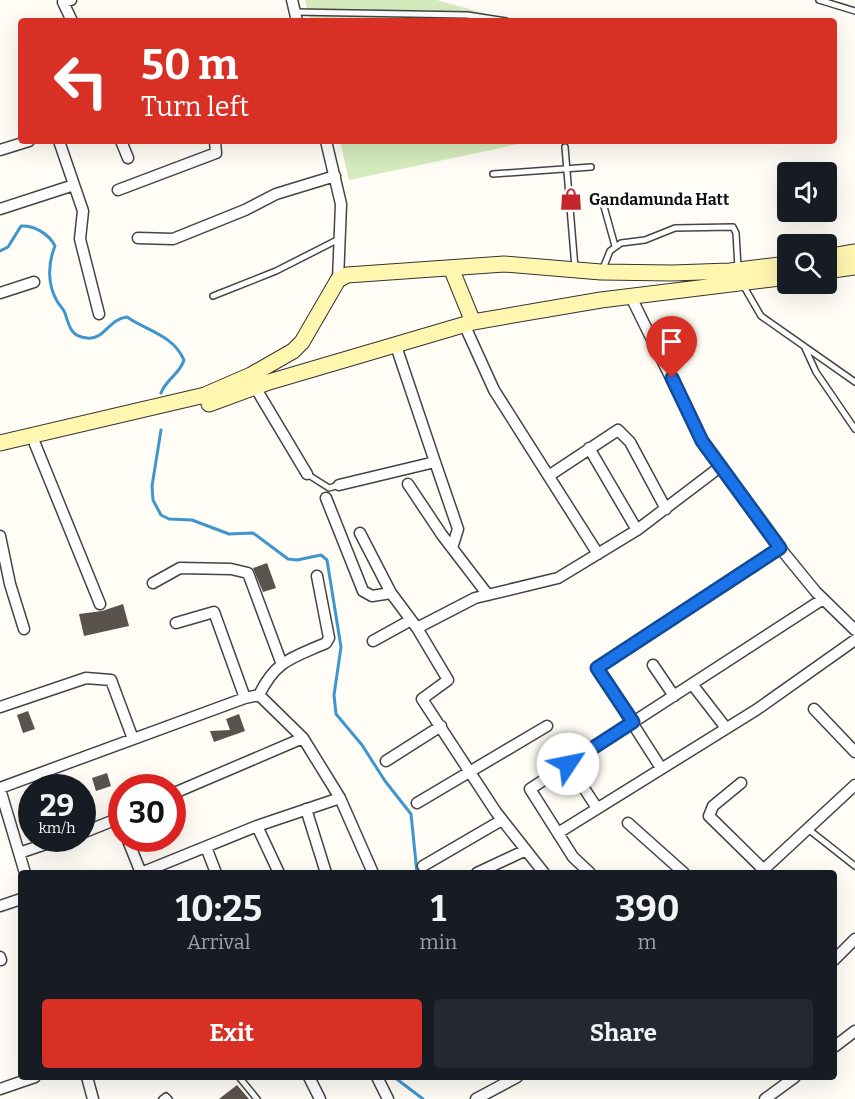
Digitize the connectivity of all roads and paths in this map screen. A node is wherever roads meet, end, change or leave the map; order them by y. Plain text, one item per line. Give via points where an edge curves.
1 (71, 0) edge
2 (292, 0) edge
3 (819, 0) edge
4 (855, 11) edge
5 (296, 16) edge
6 (71, 18) edge
7 (486, 18) edge
8 (19, 144) edge
9 (60, 144) edge
10 (122, 144) edge
11 (215, 144) edge
12 (327, 144) edge
13 (565, 147) dead end
14 (0, 150) edge
15 (128, 158) dead end
16 (591, 167) dead end
17 (567, 169) junction
18 (493, 174) dead end
19 (334, 176) junction
20 (74, 185) junction
21 (118, 190) dead end
22 (603, 203) dead end
23 (0, 209) edge
24 (138, 238) dead end
25 (341, 238) junction
26 (615, 246) junction
27 (855, 252) edge
28 (837, 255) edge
29 (777, 267) edge
30 (855, 267) edge
31 (451, 268) junction
32 (837, 269) edge
33 (575, 270) junction
34 (601, 272) junction
35 (740, 277) junction
36 (777, 278) edge
37 (338, 280) junction
38 (34, 282) dead end
39 (0, 293) edge
40 (213, 296) dead end
41 (631, 297) junction
42 (99, 314) dead end
43 (468, 323) junction
44 (396, 346) junction
45 (804, 346) junction
46 (855, 382) edge
47 (255, 387) junction
48 (855, 429) edge
49 (0, 443) edge
50 (35, 444) junction
51 (589, 448) junction
52 (0, 452) edge
53 (435, 462) junction
54 (720, 467) junction
55 (307, 474) joint
56 (550, 475) junction
57 (339, 484) joint
58 (408, 484) dead end
59 (326, 498) dead end
60 (666, 509) junction
61 (637, 530) junction
62 (360, 533) dead end
63 (0, 536) edge
64 (452, 548) junction
65 (780, 548) junction
66 (598, 554) junction
67 (317, 576) dead end
68 (153, 583) dead end
69 (391, 594) junction
70 (488, 595) junction
71 (823, 599) junction
72 (100, 604) dead end
73 (176, 624) dead end
74 (414, 624) junction
75 (24, 629) dead end
76 (855, 630) edge
77 (855, 640) edge
78 (373, 641) dead end
79 (281, 662) junction
80 (653, 665) dead end
81 (692, 684) junction
82 (259, 695) junction
83 (674, 696) junction
84 (245, 698) junction
85 (0, 707) edge
86 (814, 709) dead end
87 (633, 722) junction
88 (441, 726) junction
89 (547, 726) dead end
90 (726, 728) junction
91 (303, 738) junction
92 (132, 739) junction
93 (855, 752) edge
94 (386, 761) dead end
95 (568, 764) junction
96 (661, 768) junction
97 (471, 771) junction
98 (741, 783) dead end
99 (855, 785) edge
100 (186, 788) edge
101 (0, 789) edge
102 (340, 798) junction
103 (417, 803) dead end
104 (597, 808) junction
105 (3, 809) edge
106 (306, 809) junction
107 (502, 820) junction
108 (628, 823) dead end
109 (257, 826) junction
110 (808, 829) junction
111 (558, 833) junction
112 (206, 847) junction
113 (526, 850) junction
114 (22, 852) edge
115 (133, 852) edge
116 (19, 853) junction
117 (423, 866) dead end
118 (855, 866) edge
119 (24, 870) edge
120 (140, 870) edge
121 (152, 870) edge
122 (215, 870) edge
123 (278, 870) edge
124 (325, 870) edge
125 (372, 870) edge
126 (483, 870) edge
127 (542, 870) edge
128 (587, 870) edge
129 (681, 870) edge
130 (761, 870) edge
131 (763, 870) edge
132 (18, 901) edge
133 (0, 906) edge
134 (855, 939) edge
135 (837, 957) edge
136 (855, 1031) edge
137 (837, 1045) edge
138 (26, 1080) edge
139 (88, 1080) edge
140 (241, 1080) edge
141 (310, 1080) edge
142 (378, 1080) edge
143 (511, 1080) edge
144 (791, 1080) edge
145 (1, 1089) edge
146 (7, 1099) edge
147 (93, 1099) edge
148 (162, 1099) edge
149 (169, 1099) edge
150 (256, 1099) edge
151 (320, 1099) edge
152 (388, 1099) edge
153 (476, 1099) edge
154 (765, 1099) edge

1 - 6 street via 63,2
2 - 5 street
3 - 4 lane
5 - 7 lane
8 - 14 street
9 - 20 street
10 - 15 street
11 - 21 street via 216,153
12 - 19 street
13 - 17 lane
16 - 17 lane
17 - 18 lane
17 - 33 lane
19 - 24 street via 276,194 173,239
19 - 25 street via 341,204
20 - 23 street
20 - 42 street via 84,218 79,234 81,248
22 - 26 lane
25 - 37 street
25 - 40 lane via 276,271
26 - 34 lane
26 - 35 lane via 658,237 675,228 729,226 736,233
27 - 28 main road
29 - 35 main road
30 - 32 main road
31 - 33 main road via 504,264
31 - 37 main road via 356,274
31 - 43 main road
33 - 34 main road
34 - 35 main road
35 - 36 main road
35 - 41 main road
35 - 45 lane via 761,316
37 - 49 main road via 302,342 251,375 205,395
38 - 39 street
41 - 43 main road
41 - 54 street via 702,441
43 - 44 main road
43 - 56 street via 494,390
44 - 47 main road
44 - 53 street
45 - 46 lane
45 - 48 lane via 816,372
47 - 50 main road via 209,404
47 - 55 street
50 - 52 main road
50 - 72 street
51 - 56 street
51 - 60 street via 618,429 625,434
51 - 61 street
53 - 57 street
53 - 64 street via 458,529
54 - 60 street
54 - 65 street
55 - 57 lane via 329,488
56 - 66 street
58 - 64 street
59 - 69 street via 363,591 372,596
60 - 61 street
61 - 66 street
62 - 69 street
63 - 75 street
64 - 70 street
65 - 71 street
65 - 87 street via 597,668
66 - 70 street via 558,578
67 - 79 street via 329,638 326,643
68 - 79 street via 180,568 248,573
69 - 74 street
70 - 74 street
71 - 76 street
71 - 81 street
73 - 84 street via 214,612
74 - 78 street
74 - 88 street via 448,680 422,699
77 - 90 street
79 - 82 street
80 - 83 street
81 - 83 street
81 - 90 street
82 - 84 street
82 - 91 street
83 - 87 street
84 - 92 street
85 - 92 street via 86,678 111,680
86 - 93 street
87 - 95 street
87 - 96 street
88 - 94 street
88 - 97 street
89 - 97 street
90 - 96 street
91 - 100 street
91 - 102 street
92 - 101 street
95 - 104 street
95 - 111 street via 530,789
96 - 104 street
97 - 103 street
97 - 107 street
98 - 130 street via 713,806 709,816
99 - 110 street
101 - 105 street
102 - 106 street
102 - 125 street
104 - 111 street
105 - 116 street
106 - 109 street
106 - 124 street
107 - 113 street
107 - 117 street
108 - 129 street
109 - 112 street
109 - 123 street
110 - 118 lane
110 - 131 street
111 - 128 street
112 - 121 street
112 - 122 street
113 - 126 street
113 - 127 street
114 - 116 street
115 - 120 street
116 - 119 street
132 - 133 street
134 - 135 street
136 - 137 street
138 - 145 street
139 - 147 street
140 - 150 lane
141 - 151 street
142 - 152 street
143 - 153 street
144 - 154 street
145 - 146 street
148 - 149 lane

